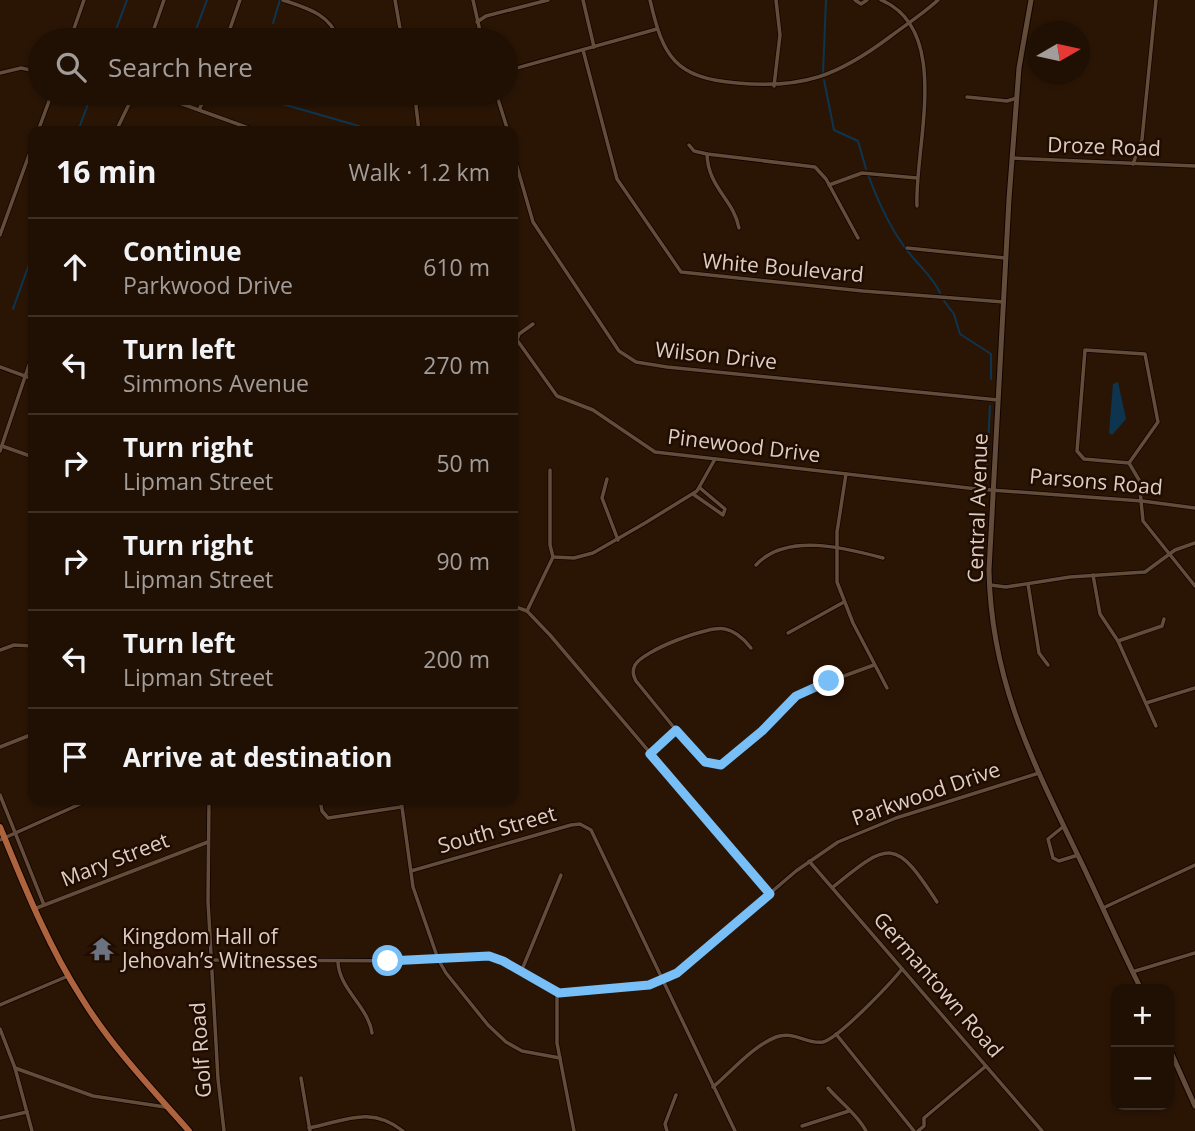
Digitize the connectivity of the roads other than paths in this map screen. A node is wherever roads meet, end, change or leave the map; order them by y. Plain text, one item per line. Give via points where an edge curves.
1 (84, 0) edge
2 (164, 0) edge
3 (240, 0) edge
4 (284, 0) edge
5 (395, 0) edge
6 (473, 0) edge
7 (548, 0) edge
8 (583, 0) edge
9 (650, 0) edge
10 (776, 0) edge
11 (855, 0) edge
12 (867, 0) edge
13 (881, 0) edge
14 (938, 0) edge
15 (1031, 0) edge
16 (1156, 0) edge
17 (477, 22) junction
18 (908, 23) junction
19 (74, 28) edge
20 (154, 28) edge
21 (230, 28) edge
22 (333, 28) edge
23 (400, 28) edge
24 (479, 28) edge
25 (657, 29) junction
26 (594, 47) junction
27 (583, 50) junction
28 (518, 68) edge
29 (28, 69) edge
30 (0, 73) edge
31 (774, 86) junction
32 (967, 97) dead end
33 (1017, 98) junction
34 (48, 105) edge
35 (128, 105) edge
36 (185, 105) edge
37 (201, 105) edge
38 (416, 105) edge
39 (500, 105) edge
40 (199, 110) junction
41 (40, 126) edge
42 (118, 126) edge
43 (243, 126) edge
44 (418, 126) edge
45 (506, 126) edge
46 (689, 145) dead end
47 (707, 154) junction
48 (28, 158) edge
49 (1012, 158) junction
50 (1133, 164) junction
51 (1195, 166) edge
52 (518, 172) edge
53 (917, 178) junction
54 (829, 185) junction
55 (917, 206) dead end
56 (739, 228) dead end
57 (0, 234) edge
58 (858, 238) dead end
59 (907, 248) dead end
60 (1007, 258) junction
61 (1004, 302) junction
62 (533, 324) dead end
63 (518, 337) edge
64 (518, 341) edge
65 (0, 367) edge
66 (28, 369) edge
67 (26, 376) junction
68 (998, 400) junction
69 (2, 446) junction
70 (0, 452) edge
71 (28, 455) edge
72 (715, 459) junction
73 (1129, 463) junction
74 (550, 470) dead end
75 (846, 474) junction
76 (607, 479) dead end
77 (700, 488) junction
78 (994, 490) junction
79 (693, 494) junction
80 (1142, 501) junction
81 (1195, 508) edge
82 (618, 540) junction
83 (1195, 543) edge
84 (836, 549) junction
85 (1169, 555) junction
86 (553, 557) junction
87 (883, 558) dead end
88 (756, 565) dead end
89 (1093, 575) junction
90 (1028, 584) junction
91 (990, 585) junction
92 (1195, 586) edge
93 (844, 602) junction
94 (518, 608) edge
95 (527, 611) junction
96 (1164, 620) dead end
97 (788, 633) dead end
98 (1118, 641) junction
99 (28, 646) edge
100 (751, 648) dead end
101 (0, 650) edge
102 (874, 664) junction
103 (1048, 665) dead end
104 (887, 688) dead end
105 (1195, 688) edge
106 (1146, 703) junction
107 (1156, 726) dead end
108 (676, 730) junction
109 (28, 736) edge
110 (0, 747) edge
111 (650, 754) junction
112 (1039, 773) junction
113 (0, 795) edge
114 (77, 805) edge
115 (209, 805) edge
116 (321, 805) edge
117 (401, 807) joint
118 (1064, 826) junction
119 (0, 827) edge
120 (15, 832) junction
121 (2, 839) edge
122 (208, 842) junction
123 (1077, 855) junction
124 (809, 861) junction
125 (1195, 865) edge
126 (411, 871) junction
127 (561, 876) dead end
128 (832, 887) junction
129 (770, 894) junction
130 (937, 902) dead end
131 (44, 905) junction
132 (1103, 908) junction
133 (34, 909) junction
134 (1195, 953) edge
135 (438, 959) junction
136 (212, 960) junction
137 (338, 962) junction
138 (902, 969) junction
139 (521, 972) junction
140 (1132, 972) junction
141 (68, 976) junction
142 (664, 980) junction
143 (1138, 984) edge
144 (556, 992) junction
145 (0, 1005) edge
146 (0, 1029) edge
147 (372, 1033) dead end
148 (836, 1034) junction
149 (560, 1058) junction
150 (1174, 1059) edge
151 (986, 1066) junction
152 (15, 1068) junction
153 (301, 1078) dead end
154 (713, 1087) junction
155 (828, 1088) dead end
156 (676, 1095) dead end
157 (1195, 1105) edge
158 (167, 1107) junction
159 (849, 1111) junction
160 (27, 1112) junction
161 (0, 1118) edge
162 (802, 1126) dead end
163 (309, 1130) edge
164 (33, 1131) edge
165 (189, 1131) edge
166 (224, 1131) edge
167 (403, 1131) edge
168 (574, 1131) edge
169 (667, 1131) edge
170 (734, 1131) edge
171 (866, 1131) edge
172 (916, 1131) edge
173 (1042, 1131) edge

1 - 19 street
2 - 20 street
3 - 21 street
4 - 22 street via 320,14
5 - 23 street
6 - 17 street
7 - 17 street
8 - 26 street
9 - 25 street
10 - 31 street via 780,35
11 - 12 street via 861,4
13 - 18 street via 901,12
14 - 18 street
15 - 33 street, Central Avenue
16 - 50 street via 1142,139
17 - 24 street
18 - 31 street via 840,70
18 - 53 street via 925,68 923,144
25 - 26 street
25 - 31 street via 670,57 691,75
26 - 27 street
27 - 28 street
27 - 61 street, White Boulevard via 617,179 681,272
29 - 30 street
32 - 33 street
33 - 49 street, Central Avenue
34 - 41 street
35 - 42 street
36 - 40 street
37 - 40 street
38 - 44 street
39 - 45 street
40 - 43 street
46 - 47 street
47 - 54 street via 806,164 819,169
47 - 56 street via 710,177
48 - 57 street
49 - 50 street, Droze Road
49 - 60 street, Central Avenue
50 - 51 street, Droze Road
52 - 68 street, Wilson Drive via 538,229 609,338 629,360 650,366
53 - 54 street via 862,173
53 - 55 street
54 - 58 street
59 - 60 street
60 - 61 street, Central Avenue
61 - 68 street, Central Avenue
62 - 63 street, Pinewood Drive
64 - 72 street, Pinewood Drive via 557,396 593,410 651,451
65 - 67 street
66 - 67 street
67 - 69 street
68 - 78 street, Central Avenue
69 - 70 street
69 - 71 street
72 - 75 street, Pinewood Drive
72 - 77 street
73 - 73 street via 1084,459 1077,451 1084,349 1145,354 1158,422
73 - 80 street via 1139,480
74 - 86 street
75 - 78 street, Pinewood Drive
75 - 84 street
76 - 82 street via 602,498
77 - 79 street
77 - 79 street via 723,507 723,515
78 - 80 street, Parsons Road
78 - 91 street, Central Avenue
79 - 82 street
80 - 81 street, Parsons Road
80 - 85 street via 1143,521
82 - 86 street via 580,557
83 - 85 street
84 - 87 street
84 - 88 street via 789,547
84 - 93 street via 835,572
85 - 89 street via 1144,572
85 - 92 street
86 - 95 street
89 - 90 street
89 - 98 street via 1098,609
90 - 91 street
90 - 103 street via 1039,653
91 - 112 street, Central Avenue via 992,624 1005,688
93 - 97 street
93 - 102 street
94 - 95 street
95 - 111 street
96 - 98 street via 1162,626
98 - 106 street
99 - 101 street
100 - 108 street via 732,631 710,628 636,663 636,681
102 - 104 street
102 - 108 street via 803,691 721,765 705,762
105 - 106 street
106 - 107 street
108 - 111 street
109 - 110 street
111 - 129 street
112 - 118 street, Central Avenue
112 - 124 street, Parkwood Drive via 866,829
113 - 120 street
114 - 120 street
115 - 122 street, Golf Road
116 - 117 street via 328,818
117 - 126 street
118 - 123 street, Central Avenue
118 - 123 street via 1048,839 1050,852 1059,861
119 - 121 main road
120 - 121 street
120 - 131 street
121 - 133 main road
122 - 131 street, Mary Street
122 - 136 street, Golf Road
123 - 132 street, Central Avenue
124 - 128 street, Germantown Road
124 - 129 street, Parkwood Drive
125 - 132 street
126 - 135 street
126 - 142 street, South Street via 580,824 594,834
127 - 139 street
128 - 130 street via 874,856 893,853 913,866
128 - 138 street, Germantown Road
129 - 142 street, Parkwood Drive
131 - 133 street, Mary Street
132 - 140 street, Central Avenue
133 - 141 main road
134 - 140 street
135 - 137 street
135 - 139 street via 489,956
135 - 149 street via 502,1038 522,1051
136 - 137 street
136 - 166 street, Golf Road
137 - 147 street via 340,977 359,1003
138 - 148 street
138 - 151 street, Germantown Road
139 - 144 street
140 - 143 street, Central Avenue
141 - 145 street
141 - 158 main road via 101,1027
142 - 144 street, Parkwood Drive
142 - 154 street
144 - 149 street
146 - 152 street
148 - 154 street via 823,1042 790,1034 775,1037
148 - 172 street
149 - 168 street
150 - 157 street
151 - 172 street via 924,1118 924,1126
151 - 173 street, Germantown Road
152 - 158 street via 93,1096
152 - 160 street
153 - 163 street
154 - 170 street
155 - 159 street
156 - 169 street via 665,1124
158 - 165 main road
159 - 162 street
159 - 171 street
160 - 161 street
160 - 164 street
163 - 167 street via 368,1115

